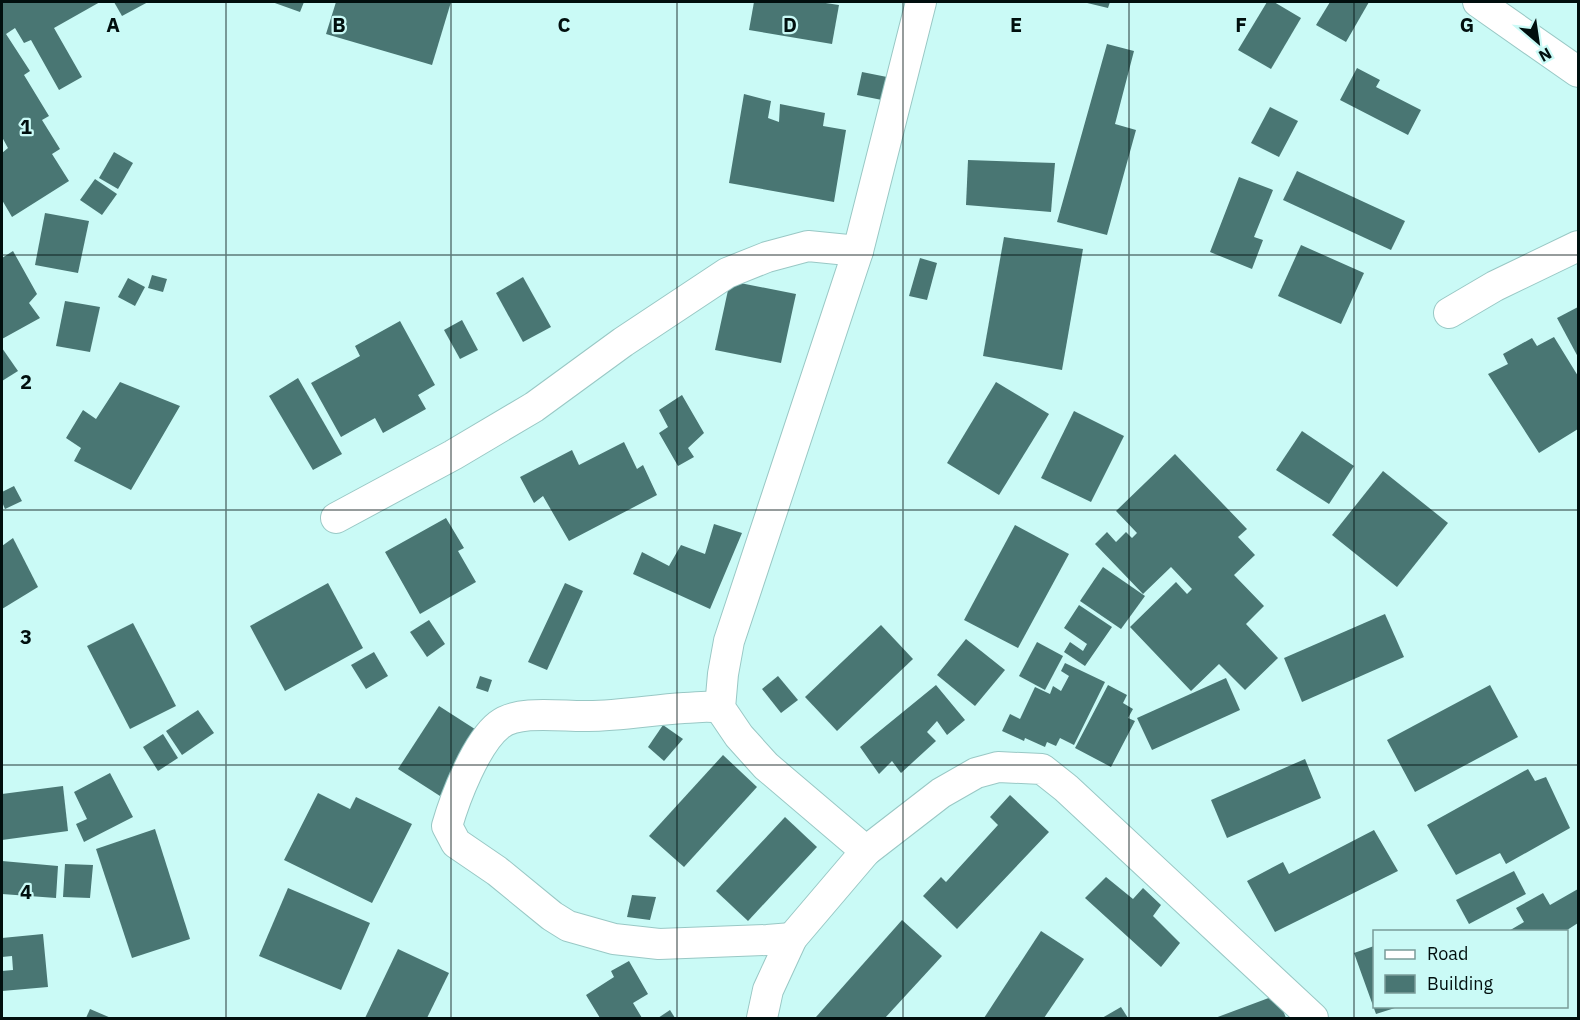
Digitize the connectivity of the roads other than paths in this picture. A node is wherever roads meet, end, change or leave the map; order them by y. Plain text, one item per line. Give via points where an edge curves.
1 (921, 2) edge
2 (1478, 2) edge
3 (1578, 72) edge
4 (1578, 246) edge
5 (858, 251) junction
6 (1449, 313) dead end
7 (336, 518) dead end
8 (720, 708) junction
9 (867, 851) junction
10 (792, 938) junction
11 (762, 1018) edge
12 (1313, 1018) edge

1 - 5 street
2 - 3 street
4 - 6 street
5 - 7 street via 808,246 727,273 534,407
5 - 8 street via 729,641
8 - 9 street via 766,766
8 - 10 street via 706,705 619,715 524,715 499,724 469,770 447,826 456,843 568,926 614,939 659,944
9 - 10 street
9 - 12 street via 941,792 976,773 998,767 1042,770
10 - 11 street via 768,990

